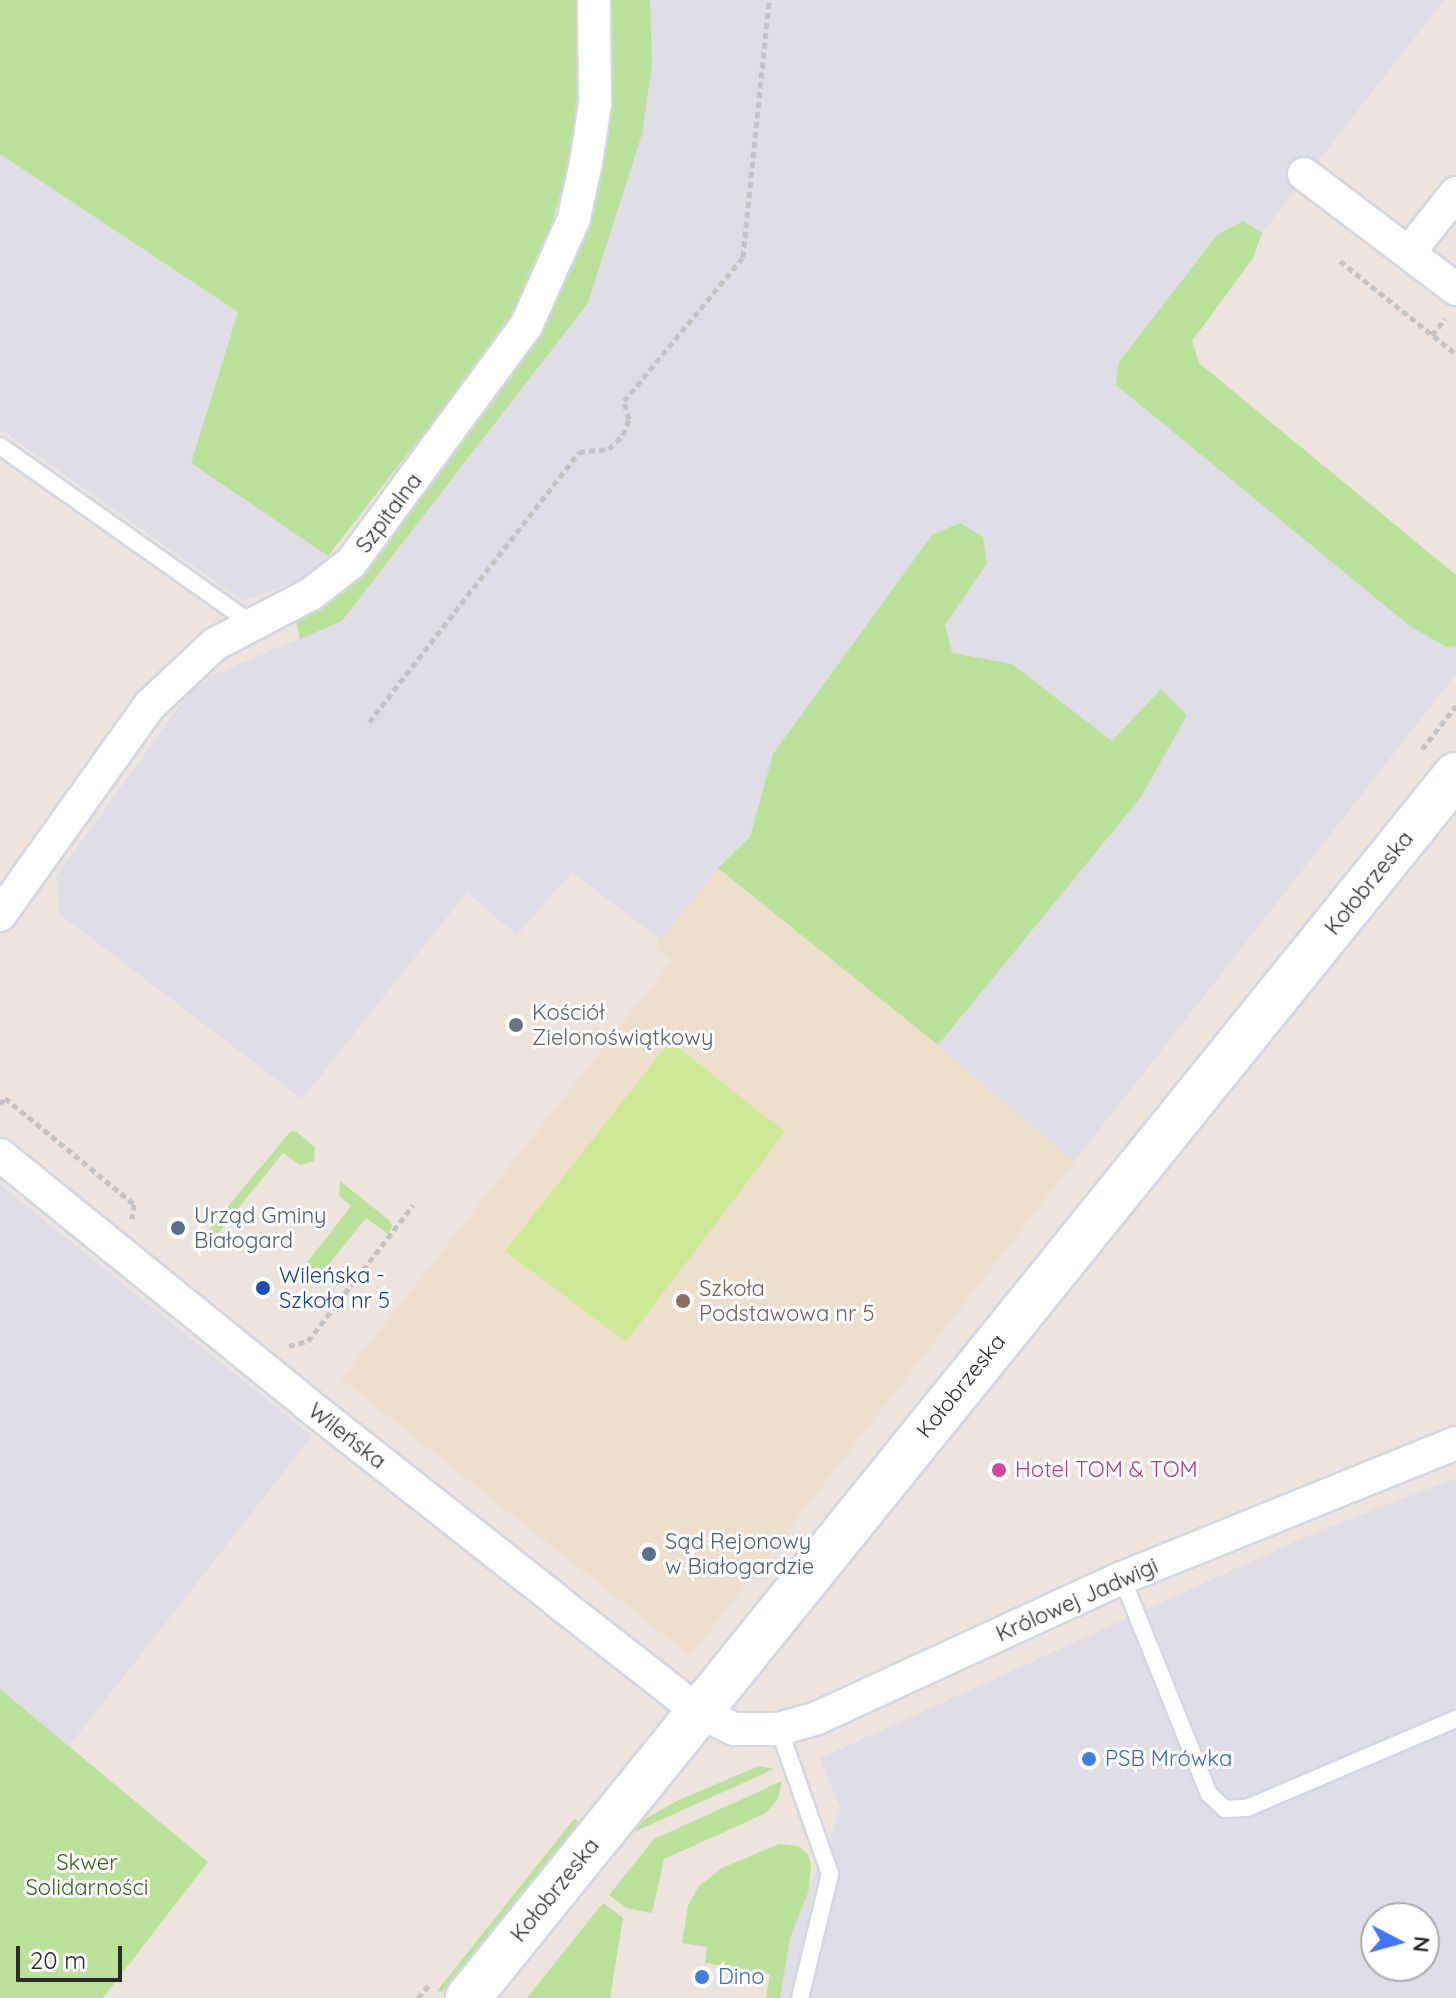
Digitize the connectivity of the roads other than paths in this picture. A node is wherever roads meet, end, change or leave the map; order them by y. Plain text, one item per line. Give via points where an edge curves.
1 (594, 0) edge
2 (1304, 174) dead end
3 (1456, 193) edge
4 (1410, 251) junction
5 (1456, 289) edge
6 (0, 446) edge
7 (252, 624) junction
8 (1456, 775) edge
9 (0, 915) edge
10 (0, 1155) edge
11 (1456, 1443) edge
12 (1122, 1578) junction
13 (699, 1712) junction
14 (1456, 1719) edge
15 (779, 1729) junction
16 (468, 1998) edge
17 (800, 1998) edge

1 - 7 street, Szpitalna via 595,104 586,162 574,218 526,326 351,563 311,594
2 - 4 street
3 - 4 street
4 - 5 street
6 - 7 lane
7 - 9 street, Szpitalna via 215,644 150,705
8 - 13 main road, Kołobrzeska
10 - 13 street, Wileńska
11 - 12 street, Królowej Jadwigi
12 - 14 lane via 1209,1794 1225,1809 1247,1808
12 - 15 street, Królowej Jadwigi via 815,1719
13 - 15 street, Królowej Jadwigi via 734,1729
13 - 16 main road, Kołobrzeska
15 - 17 lane via 830,1874

